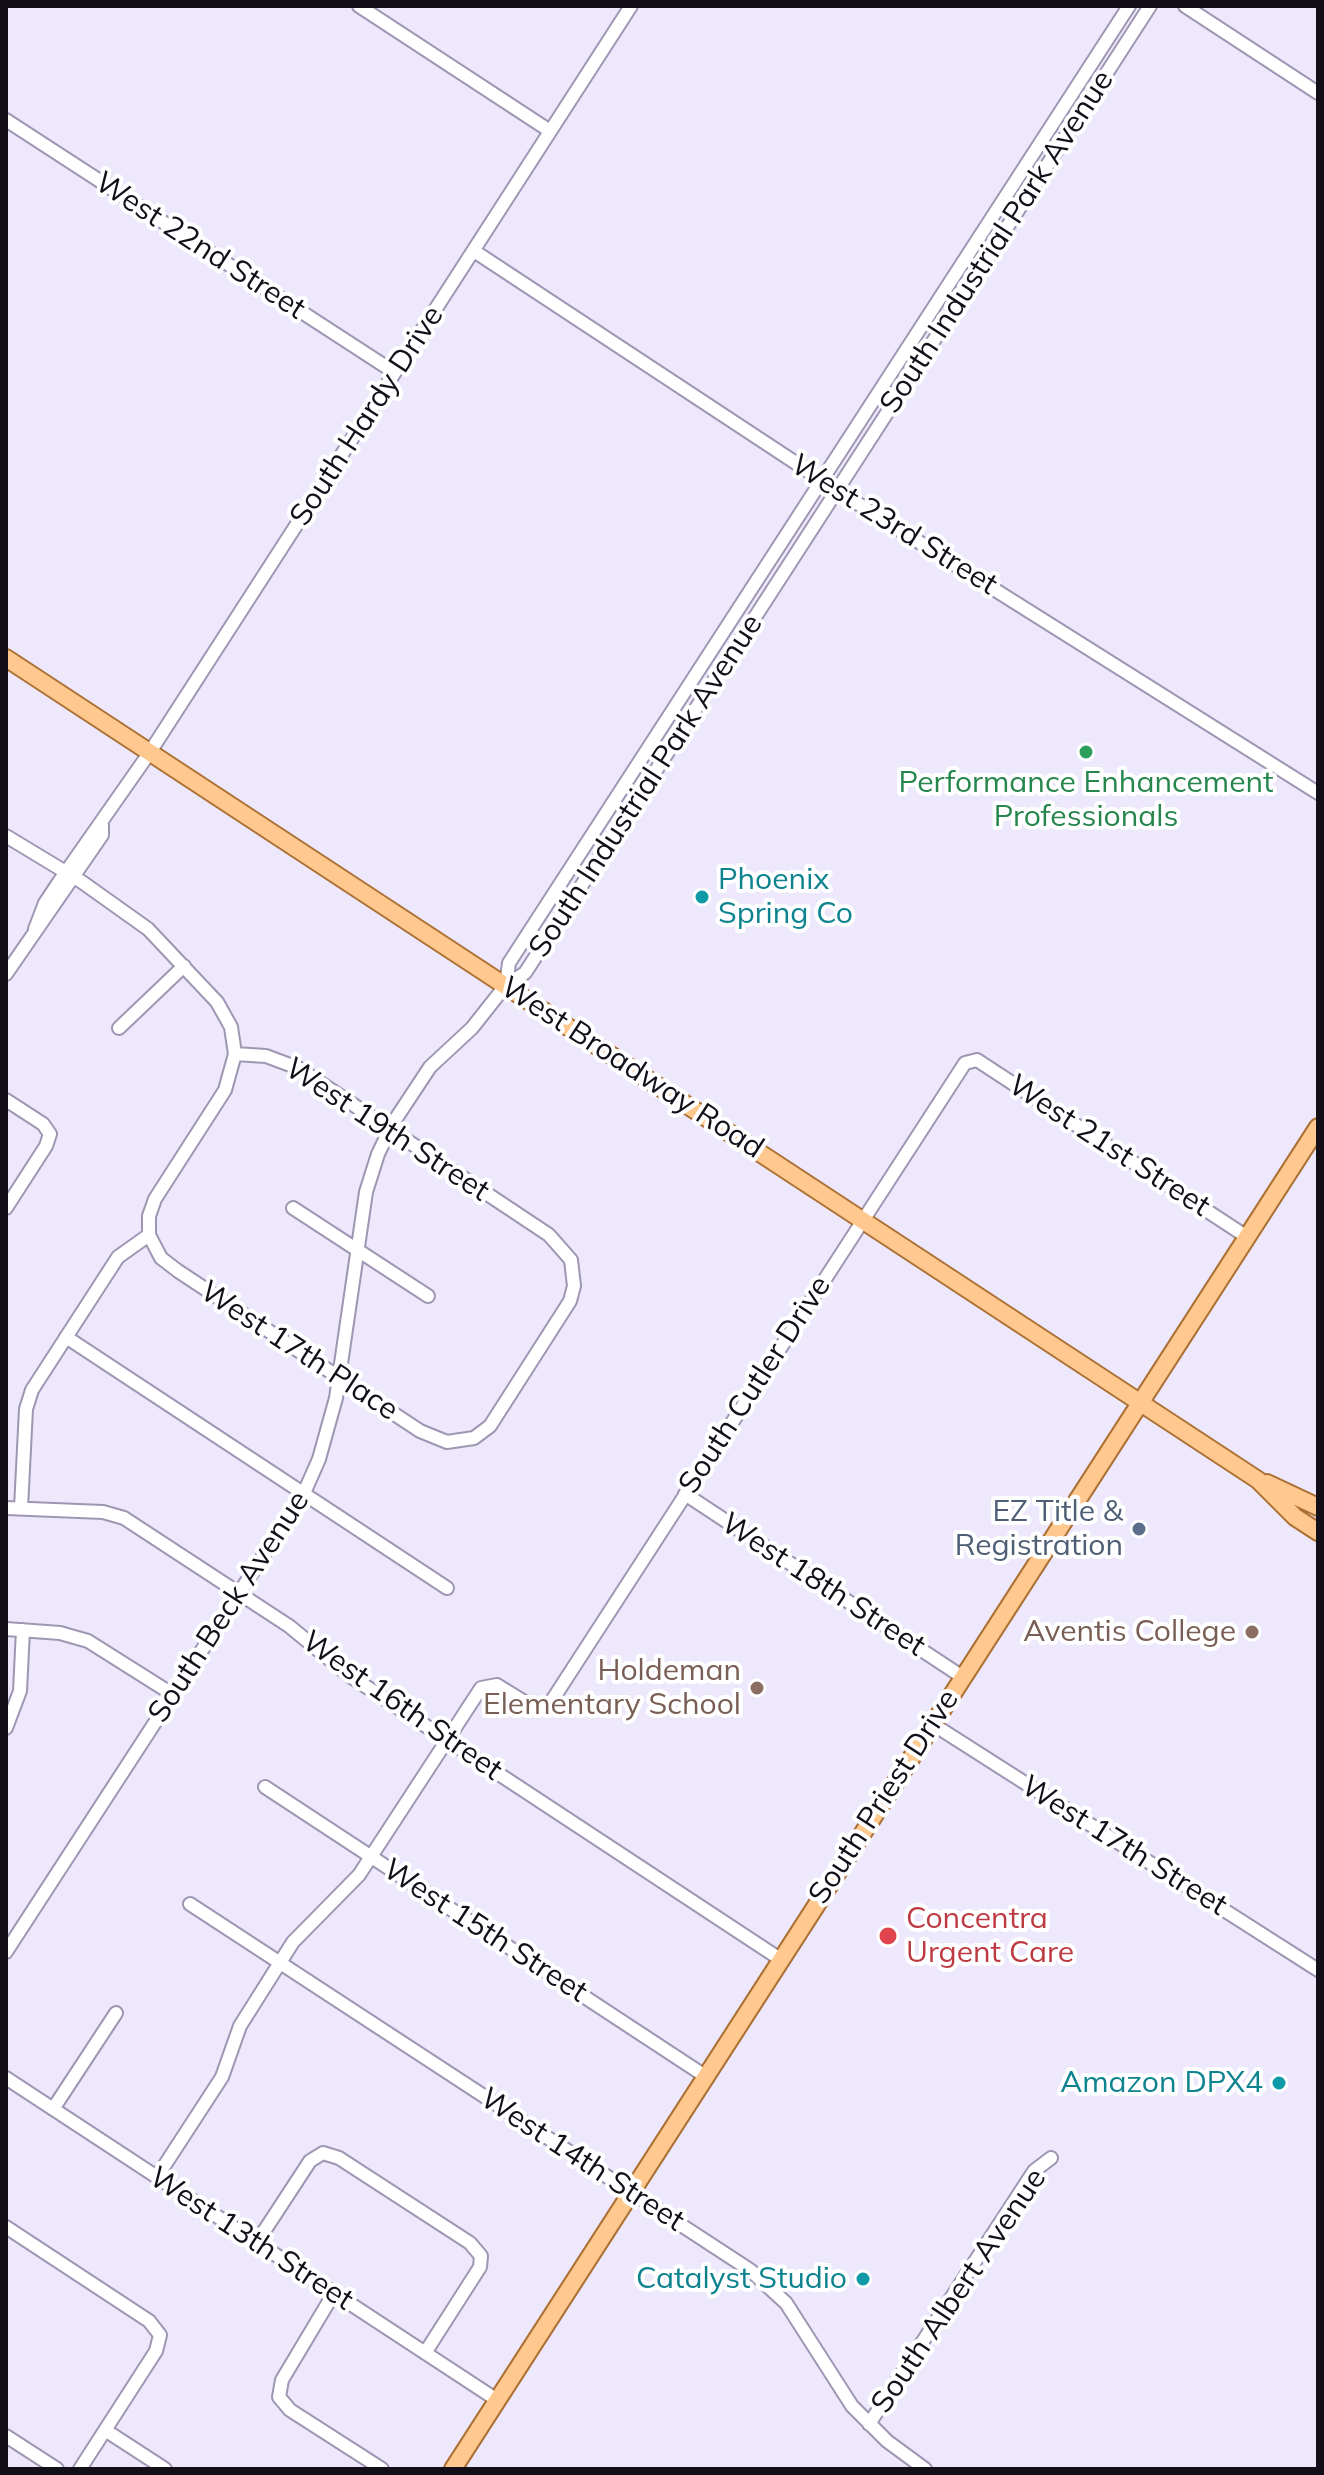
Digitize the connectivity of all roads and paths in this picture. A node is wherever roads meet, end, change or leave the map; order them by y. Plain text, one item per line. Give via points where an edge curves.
1 (359, 6) edge
2 (631, 6) edge
3 (1129, 6) edge
4 (1150, 6) edge
5 (1185, 6) edge
6 (1318, 93) edge
7 (6, 120) edge
8 (550, 131) junction
9 (474, 251) junction
10 (394, 372) junction
11 (821, 480) junction
12 (837, 490) junction
13 (6, 658) edge
14 (150, 752) junction
15 (1318, 793) edge
16 (6, 836) edge
17 (69, 875) junction
18 (184, 966) junction
19 (6, 974) edge
20 (506, 985) junction
21 (119, 1028) dead end
22 (235, 1054) junction
23 (970, 1060) joint
24 (6, 1100) edge
25 (1318, 1127) edge
26 (390, 1129) junction
27 (1312, 1149) edge
28 (6, 1208) edge
29 (293, 1208) dead end
30 (862, 1219) junction
31 (149, 1235) junction
32 (1247, 1237) junction
33 (357, 1250) junction
34 (428, 1296) dead end
35 (66, 1337) junction
36 (340, 1378) junction
37 (1139, 1402) junction
38 (466, 1448) joint
39 (1258, 1480) junction
40 (304, 1493) junction
41 (685, 1494) junction
42 (1318, 1507) edge
43 (6, 1508) edge
44 (21, 1508) junction
45 (1318, 1532) edge
46 (447, 1588) dead end
47 (238, 1592) junction
48 (6, 1629) edge
49 (23, 1630) junction
50 (961, 1676) junction
51 (172, 1694) junction
52 (931, 1723) junction
53 (6, 1728) edge
54 (447, 1740) junction
55 (265, 1787) dead end
56 (371, 1857) junction
57 (190, 1904) dead end
58 (6, 1922) edge
59 (20, 1931) junction
60 (6, 1952) edge
61 (780, 1959) junction
62 (280, 1963) junction
63 (1318, 1970) edge
64 (116, 2013) dead end
65 (705, 2076) junction
66 (6, 2078) edge
67 (53, 2109) junction
68 (1051, 2158) dead end
69 (157, 2177) junction
70 (631, 2192) junction
71 (6, 2227) edge
72 (257, 2242) junction
73 (334, 2293) junction
74 (425, 2353) junction
75 (497, 2400) junction
76 (869, 2424) junction
77 (105, 2430) junction
78 (6, 2436) edge
79 (57, 2469) edge
80 (80, 2469) edge
81 (165, 2469) edge
82 (382, 2469) edge
83 (453, 2469) edge
84 (925, 2469) edge

1 - 8 street
2 - 8 street, South Hardy Drive
3 - 11 street, South Industrial Park Avenue
4 - 12 street, South Industrial Park Avenue
5 - 6 street
7 - 10 street, West 22nd Street
8 - 9 street, South Hardy Drive
9 - 10 street, South Hardy Drive
9 - 11 street, West 23rd Street
10 - 14 street, South Hardy Drive
11 - 12 street, West 23rd Street
11 - 20 street, South Industrial Park Avenue via 509,963
12 - 15 street, West 23rd Street
12 - 20 street, South Industrial Park Avenue via 525,973
13 - 14 main road, West Broadway Road
14 - 17 street, South Hardy Drive via 102,825 93,828
14 - 20 main road, West Broadway Road
16 - 17 street
17 - 18 street via 140,921
17 - 19 street, South Hardy Drive via 45,903
18 - 21 street
18 - 22 street via 223,1010
20 - 26 street, South Beck Avenue via 472,1028 430,1067
20 - 30 main road, West Broadway Road
22 - 26 street, West 19th Street via 290,1064
22 - 31 street via 225,1090 155,1199
23 - 30 street, South Cutler Drive
23 - 32 street, West 21st Street
24 - 28 street via 50,1134
25 - 27 main road, South Priest Drive
26 - 33 street, South Beck Avenue via 370,1177
26 - 38 street, West 19th Street via 549,1235 579,1268 573,1294 497,1417
27 - 32 main road, South Priest Drive
29 - 33 street
30 - 37 main road, West Broadway Road
30 - 41 street, South Cutler Drive
31 - 35 street via 118,1257
31 - 36 street, West 17th Place via 169,1265
32 - 37 main road, South Priest Drive
33 - 34 street
33 - 36 street, South Beck Avenue
35 - 40 street
35 - 44 street via 28,1402
36 - 38 street, West 17th Place via 428,1436
36 - 40 street, South Beck Avenue via 326,1438
37 - 39 main road, West Broadway Road
37 - 50 main road, South Priest Drive
39 - 42 main road, West Broadway Road
39 - 45 main road, West Broadway Road
40 - 46 street
40 - 47 street, South Beck Avenue
41 - 50 street, West 18th Street
41 - 54 street, South Cutler Drive via 553,1699 541,1709 488,1684
43 - 44 street, West 16th Street
44 - 47 street, West 16th Street via 118,1515
47 - 51 street, South Beck Avenue
47 - 54 street, West 16th Street via 299,1633 344,1672
48 - 49 street
49 - 51 street via 88,1641
49 - 53 street via 20,1691
50 - 52 main road, South Priest Drive
51 - 59 street, South Beck Avenue
52 - 61 main road, South Priest Drive
52 - 63 street, West 17th Street
54 - 56 street
54 - 61 street, West 16th Street
55 - 56 street, West 15th Street
56 - 62 street via 347,1890 298,1935
56 - 65 street, West 15th Street
57 - 62 street, West 14th Street
58 - 59 street
59 - 60 street, South Beck Avenue
61 - 65 main road, South Priest Drive
62 - 69 street via 240,2026 218,2084
62 - 70 street, West 14th Street
64 - 67 street
65 - 70 main road, South Priest Drive
66 - 67 street, West 13th Street
67 - 69 street, West 13th Street
68 - 76 street, South Albert Avenue via 1034,2171
69 - 72 street, West 13th Street
70 - 75 main road, South Priest Drive
70 - 76 street, West 14th Street via 761,2279 786,2303 837,2387
71 - 77 street via 149,2321 160,2335 156,2351
72 - 73 street, West 13th Street
72 - 74 street via 310,2161 323,2153 339,2158 470,2243 481,2256 478,2272
73 - 74 street, West 13th Street
73 - 82 street via 282,2380 279,2397 290,2410
74 - 75 street, West 13th Street
75 - 83 main road, South Priest Drive
76 - 84 street, West 14th Street
77 - 80 street
77 - 81 street
78 - 79 street

